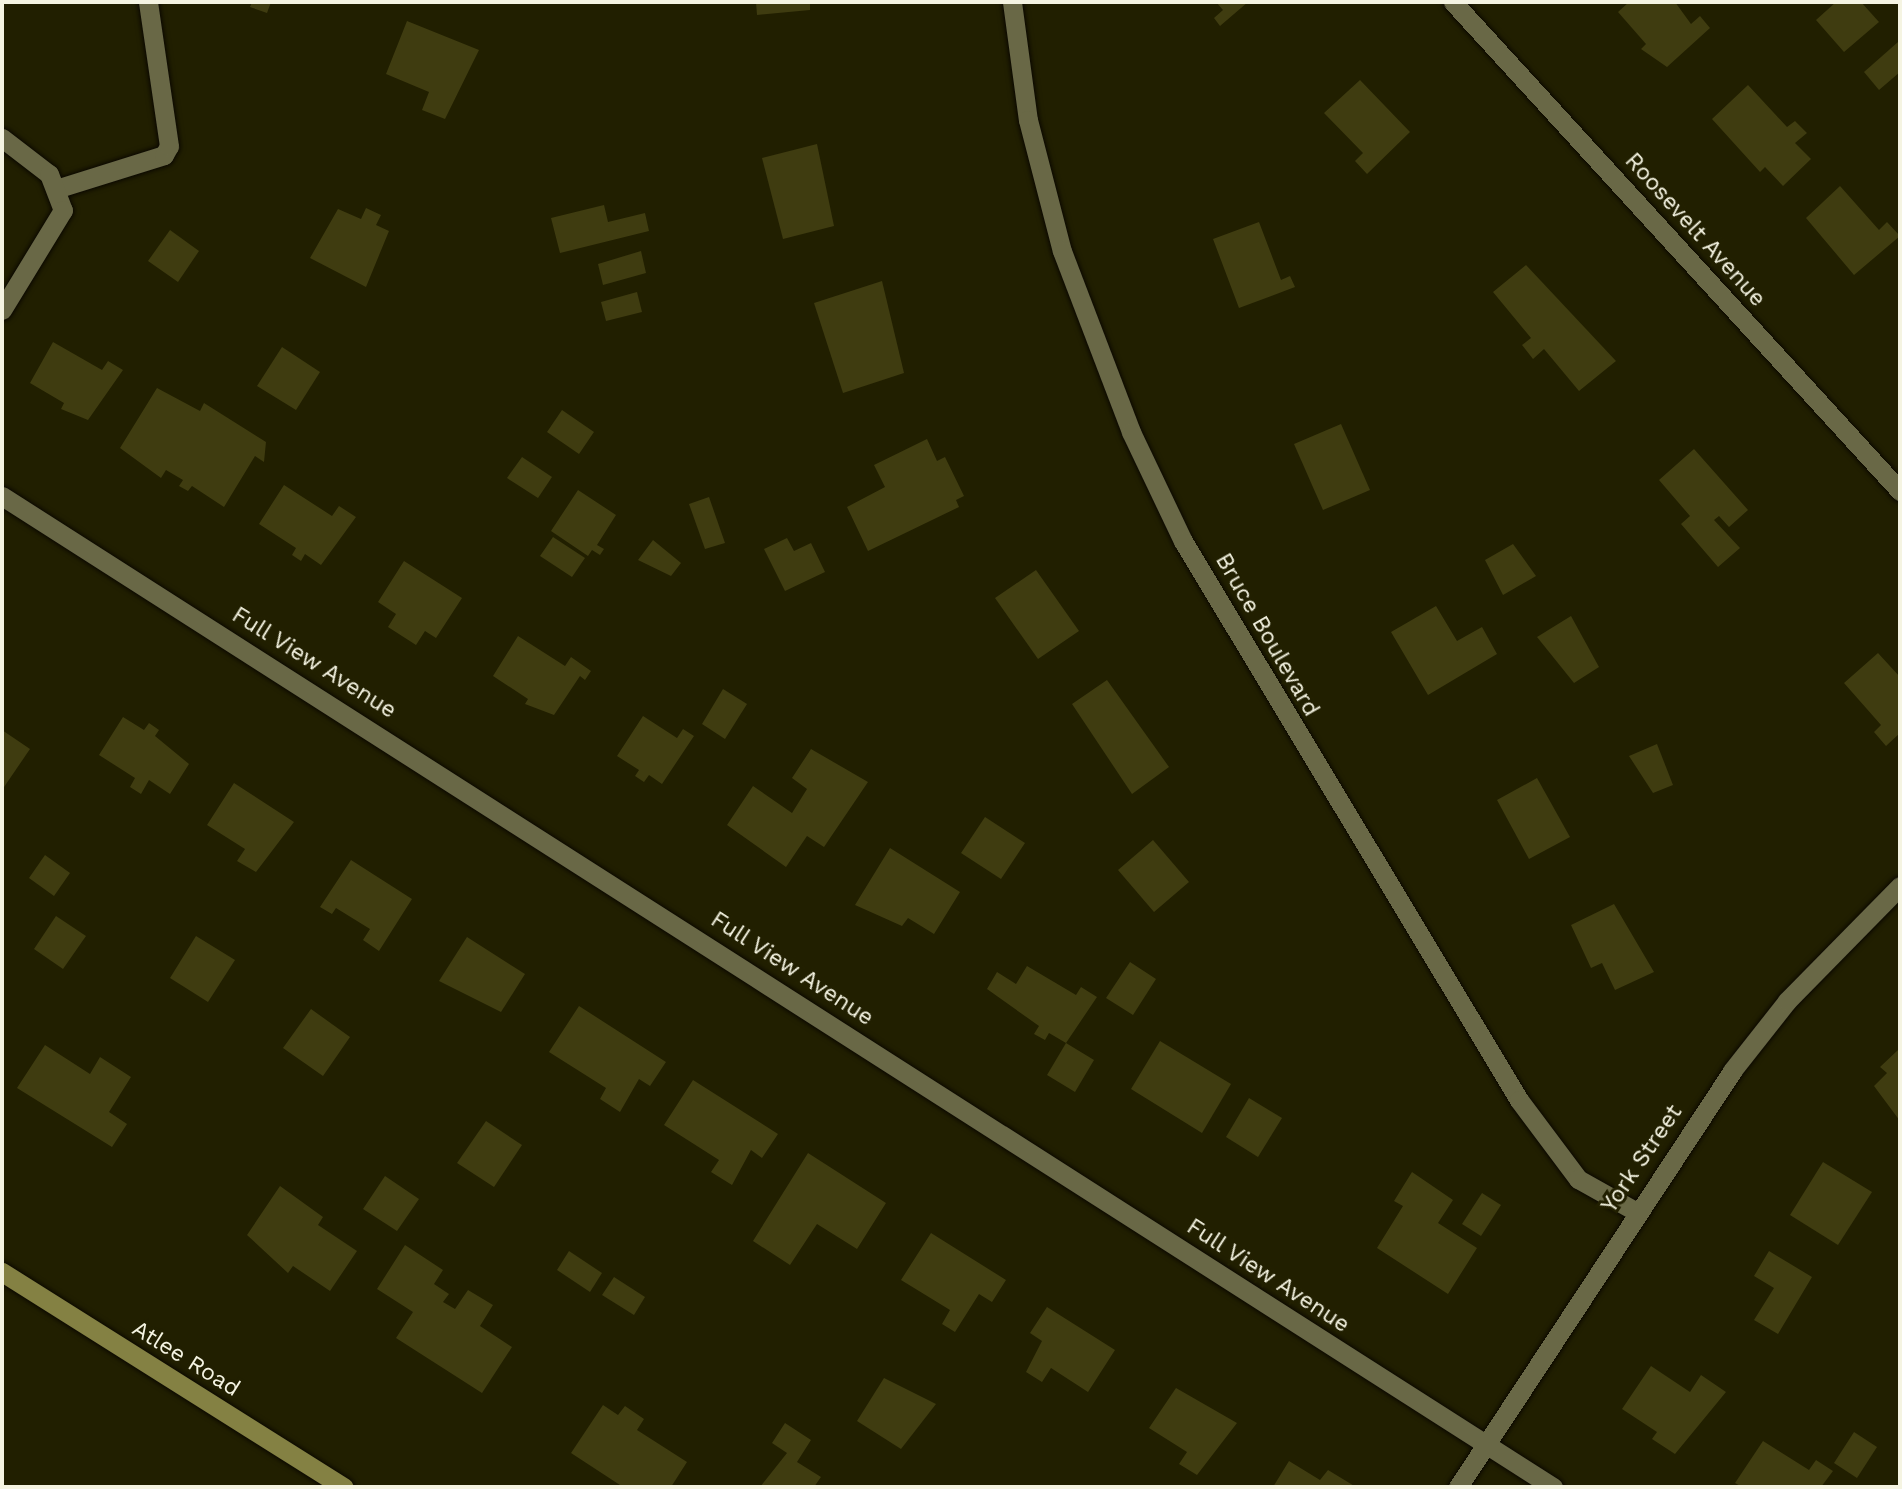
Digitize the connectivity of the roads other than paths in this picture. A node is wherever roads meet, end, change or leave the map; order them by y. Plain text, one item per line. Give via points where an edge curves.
1 (148, 2) edge
2 (1012, 2) edge
3 (1453, 2) edge
4 (2, 138) edge
5 (59, 188) junction
6 (2, 310) edge
7 (1900, 491) edge
8 (2, 496) edge
9 (1900, 886) edge
10 (1635, 1211) junction
11 (2, 1272) edge
12 (1485, 1445) junction
13 (344, 1487) edge
14 (1458, 1487) edge
15 (1553, 1487) edge

1 - 5 street via 169,146 164,155
2 - 10 street, Bruce Boulevard via 1028,120 1062,251 1131,432 1183,541 1519,1100 1578,1179
3 - 7 street, Roosevelt Avenue
4 - 5 street
5 - 6 street via 59,225
8 - 12 street, Full View Avenue
9 - 10 street, York Street via 1787,1001
10 - 12 street, York Street
11 - 13 main road, Atlee Road
12 - 14 street, York Street
12 - 15 street, Full View Avenue

